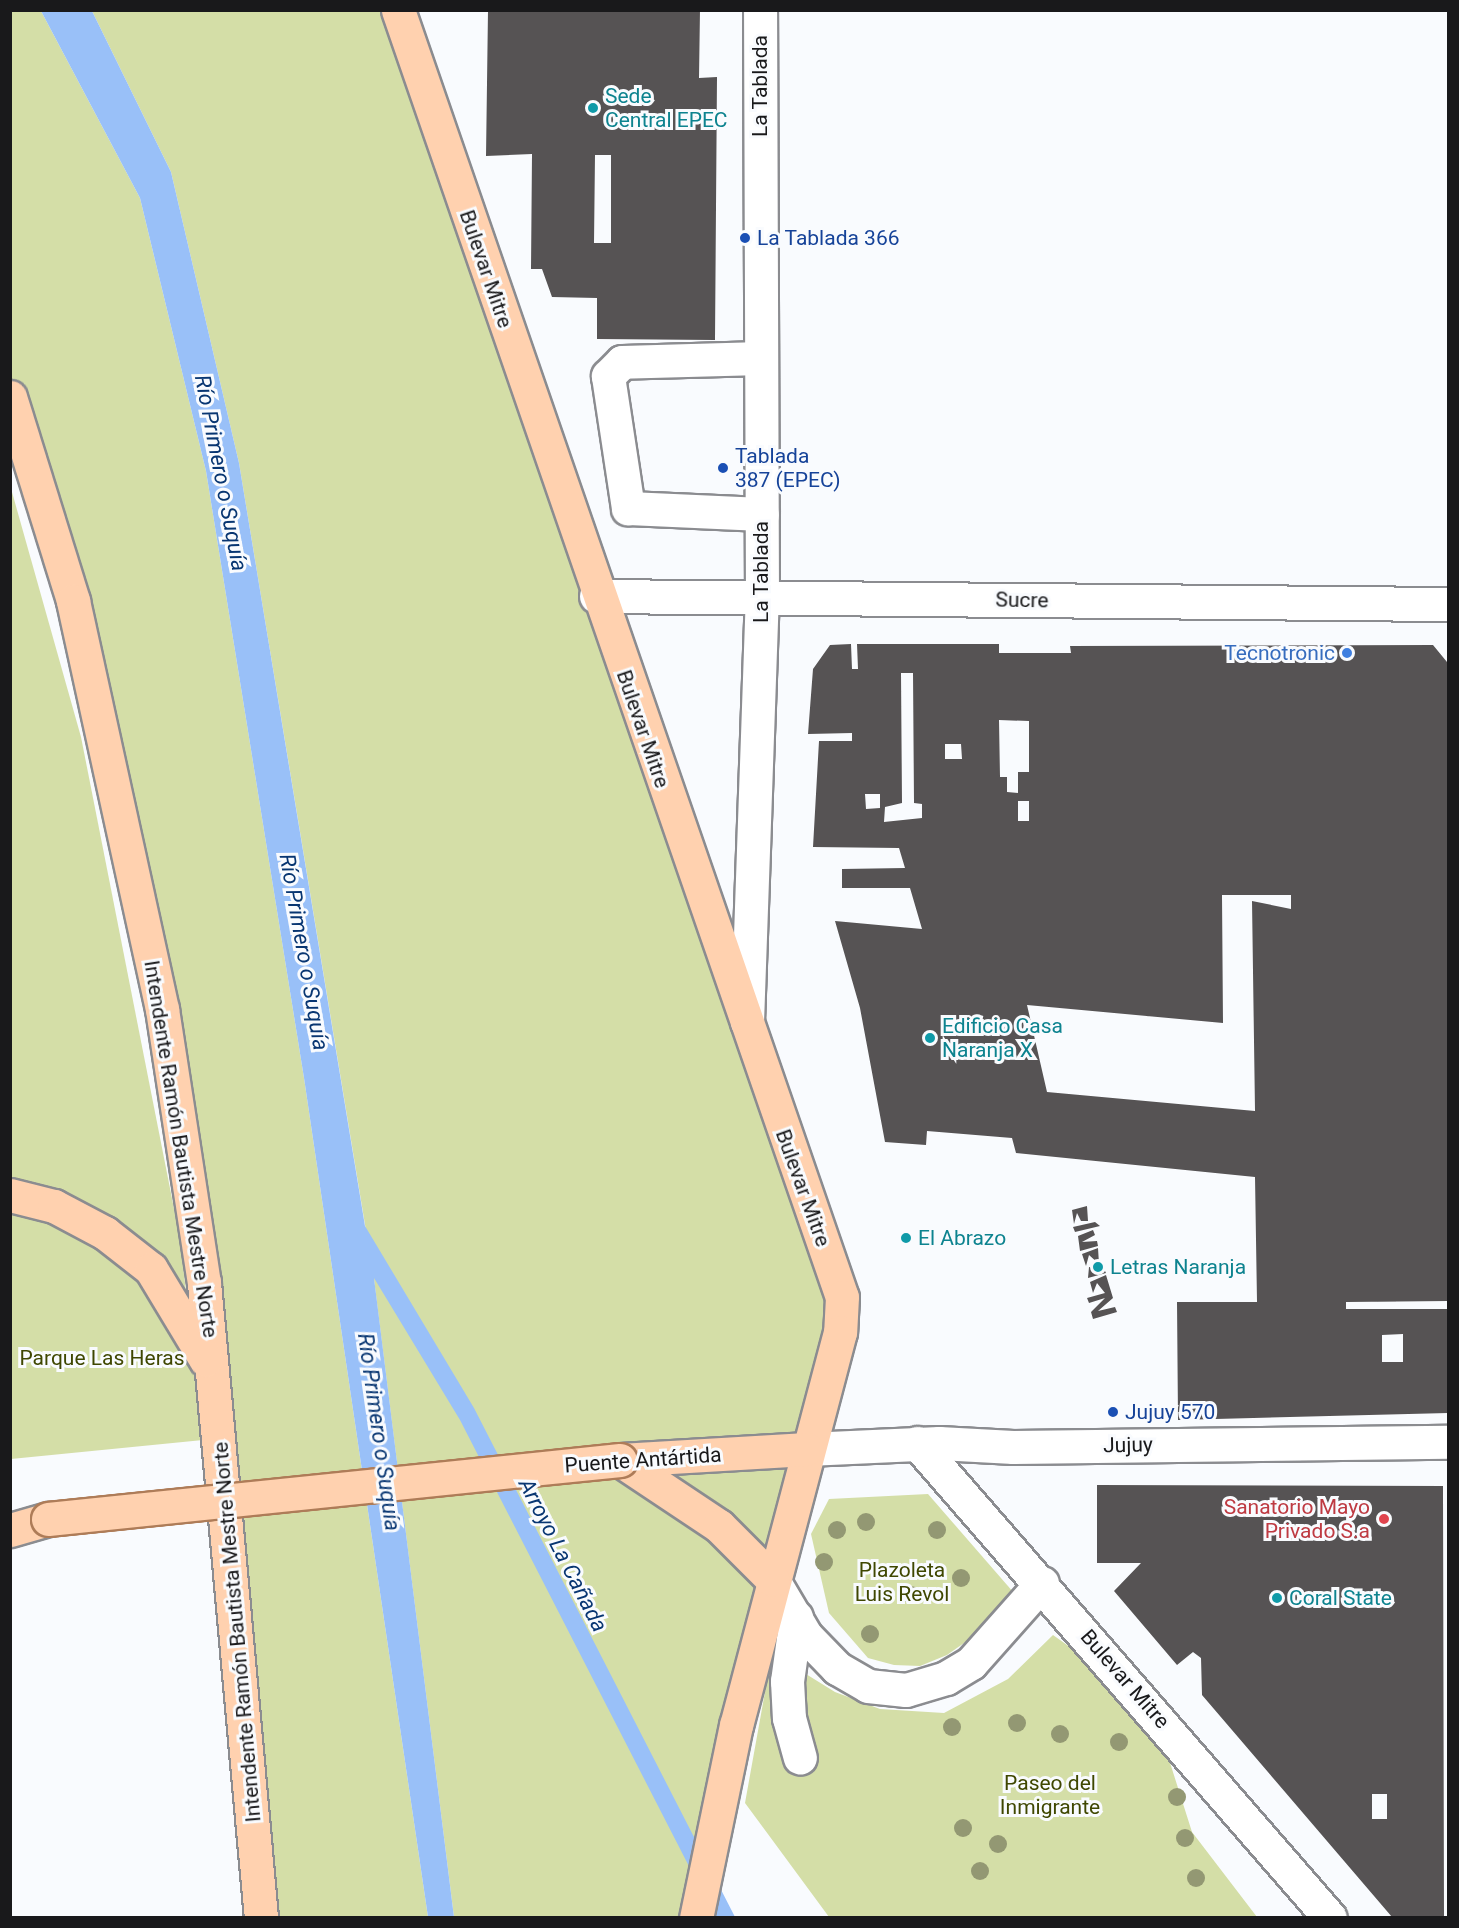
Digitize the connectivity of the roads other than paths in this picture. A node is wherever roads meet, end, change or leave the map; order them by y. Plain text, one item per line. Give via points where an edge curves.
1 (398, 10) edge
2 (759, 10) edge
3 (761, 358) junction
4 (10, 397) edge
5 (762, 514) junction
6 (596, 596) junction
7 (762, 598) junction
8 (1449, 604) edge
9 (747, 1025) junction
10 (10, 1195) edge
11 (214, 1375) junction
12 (1449, 1442) edge
13 (917, 1443) junction
14 (807, 1449) junction
15 (620, 1460) junction
16 (10, 1512) edge
17 (48, 1519) junction
18 (10, 1530) edge
19 (773, 1580) junction
20 (1042, 1583) junction
21 (796, 1617) junction
22 (800, 1758) dead end
23 (261, 1917) edge
24 (696, 1917) edge
25 (1330, 1917) edge

1 - 6 main road, Bulevar Mitre
2 - 3 street, La Tablada
3 - 5 street, La Tablada
3 - 5 street via 622,362 608,376 628,508
4 - 11 main road, Intendente Ramón Bautista Mestre Norte via 74,601 162,1009
5 - 7 street, La Tablada
6 - 7 street, Sucre
6 - 9 main road, Bulevar Mitre
7 - 8 street, Sucre
7 - 9 street, La Tablada
9 - 14 main road, Bulevar Mitre via 842,1297 840,1332
10 - 11 main road via 54,1206 95,1228 151,1269
11 - 23 main road, Intendente Ramón Bautista Mestre Norte
12 - 13 street, Jujuy
13 - 14 street, Jujuy
13 - 20 street, Bulevar Mitre
14 - 15 main road, Puente Antártida
14 - 19 main road, Bulevar Mitre
15 - 17 main road, Puente Antártida, bridge
15 - 19 main road via 719,1526
16 - 17 main road
17 - 18 main road
19 - 21 street
19 - 24 main road, Bulevar Mitre via 736,1725
20 - 21 street via 971,1663 946,1678 906,1690 868,1686 847,1676 817,1651
20 - 25 street, Bulevar Mitre
21 - 22 street via 787,1681 789,1718

